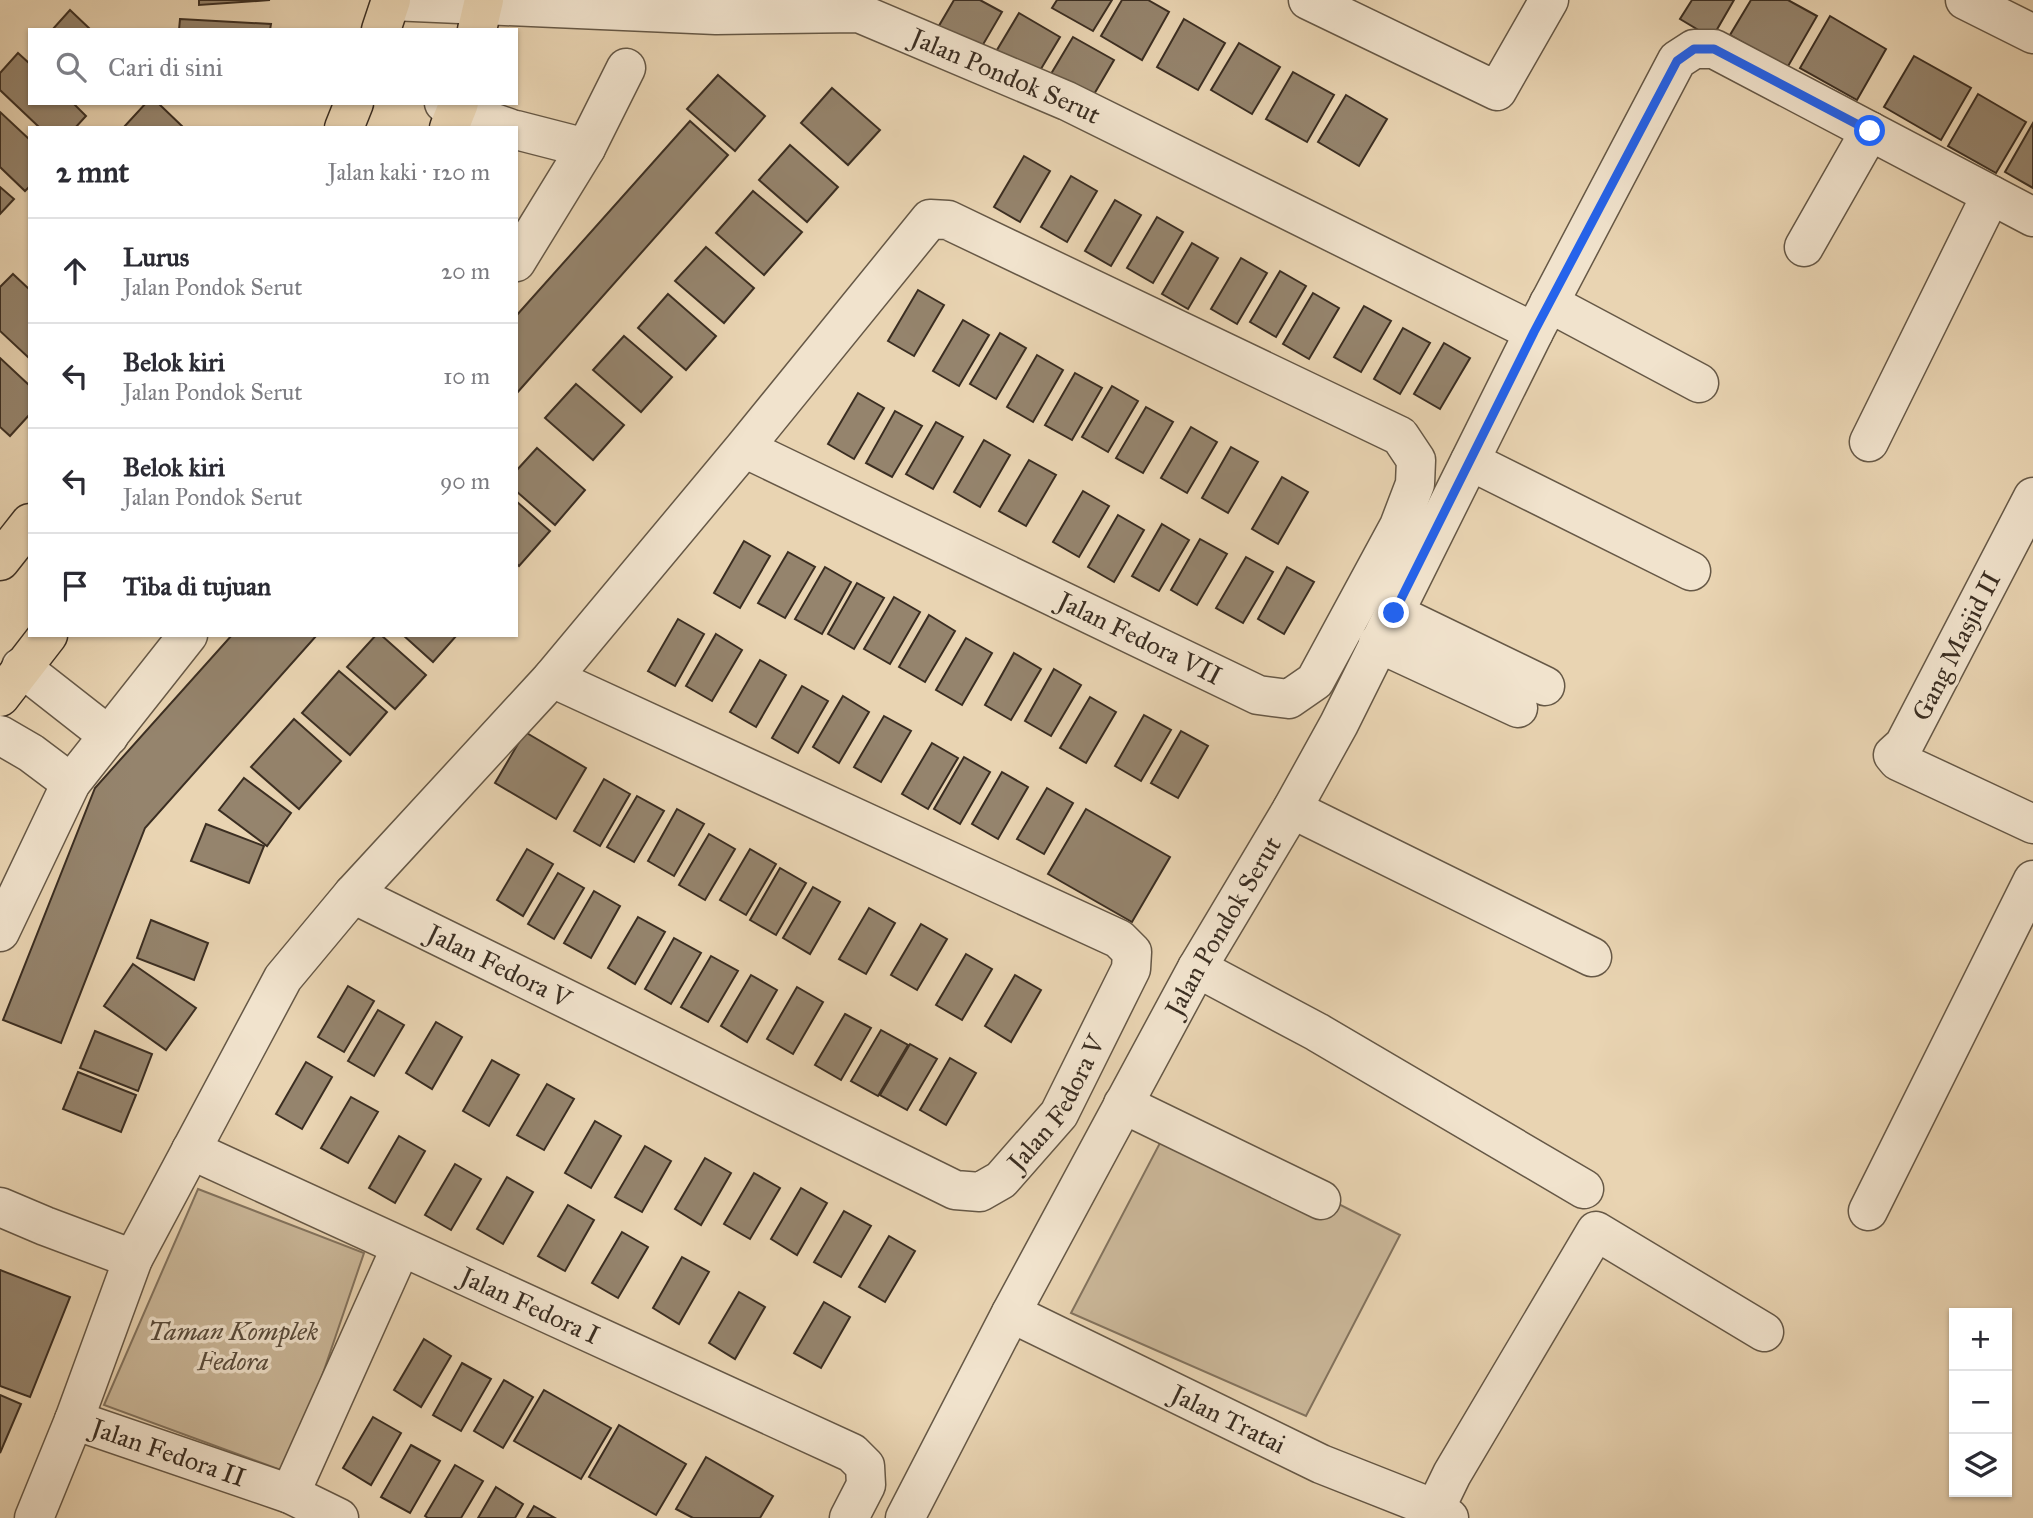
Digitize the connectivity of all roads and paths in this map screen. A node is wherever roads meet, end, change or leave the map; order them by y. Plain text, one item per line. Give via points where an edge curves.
1 (391, 0) edge
2 (1308, 0) edge
3 (1549, 0) edge
4 (1965, 0) edge
5 (482, 12) edge
6 (382, 28) edge
7 (2033, 34) edge
8 (626, 68) dead end
9 (353, 105) edge
10 (452, 111) edge
11 (345, 126) edge
12 (502, 126) edge
13 (518, 131) edge
14 (1870, 131) junction
15 (586, 148) junction
16 (1991, 195) junction
17 (2033, 217) edge
18 (522, 241) edge
19 (1804, 247) dead end
20 (1541, 317) junction
21 (1699, 383) dead end
22 (1869, 442) dead end
23 (744, 447) junction
24 (1470, 461) junction
25 (2033, 497) edge
26 (28, 526) edge
27 (0, 561) edge
28 (1691, 571) dead end
29 (1386, 628) junction
30 (46, 637) edge
31 (186, 637) edge
32 (552, 678) junction
33 (11, 682) edge
34 (1532, 697) dead end
35 (0, 735) edge
36 (109, 736) junction
37 (71, 783) junction
38 (1292, 809) junction
39 (2033, 824) edge
40 (2033, 880) edge
41 (353, 894) junction
42 (0, 932) edge
43 (1592, 957) dead end
44 (1197, 968) junction
45 (1124, 1104) junction
46 (191, 1150) junction
47 (1584, 1189) dead end
48 (1321, 1199) dead end
49 (0, 1207) edge
50 (1868, 1211) dead end
51 (401, 1247) junction
52 (134, 1259) junction
53 (1011, 1313) junction
54 (1764, 1332) dead end
55 (74, 1420) junction
56 (290, 1494) junction
57 (1442, 1514) edge
58 (34, 1518) edge
59 (339, 1518) edge
60 (849, 1518) edge
61 (905, 1518) edge

1 - 5 street, Jalan Pondok Serut
1 - 6 main road
2 - 3 street via 1497,91
4 - 7 street
5 - 20 street, Jalan Pondok Serut via 859,13 1068,102
8 - 15 street
9 - 11 main road
10 - 12 street
13 - 15 street
14 - 16 street, Jalan Pondok Serut
14 - 19 street
14 - 20 street, Jalan Pondok Serut via 1714,49 1694,49 1677,61
15 - 18 street
16 - 17 street, Jalan Pondok Serut
16 - 22 street
20 - 21 street
20 - 24 street, Jalan Pondok Serut
23 - 23 street, Jalan Fedora VII via 930,219 948,220 1400,436 1416,460 1415,484 1399,526 1315,681 1289,699 1258,695
23 - 32 street
24 - 28 street
24 - 29 street, Jalan Pondok Serut
25 - 39 street, Gang Masjid II via 1904,746 1893,755
26 - 27 main road
29 - 34 street
29 - 38 street, Jalan Pondok Serut
30 - 33 main road
31 - 36 street
32 - 41 street
32 - 41 street, Jalan Fedora V via 1119,939 1132,952 1130,969 1059,1114 1001,1180 980,1192 956,1190
33 - 36 street
35 - 37 street
36 - 37 street
37 - 42 street
38 - 43 street
38 - 44 street, Jalan Pondok Serut
40 - 50 street
41 - 46 street via 283,978
44 - 45 street, Jalan Pondok Serut
44 - 47 street via 1317,1032
45 - 48 street
45 - 53 street, Jalan Pondok Serut
46 - 51 street, Jalan Fedora I
46 - 52 street
49 - 52 street
51 - 56 street
51 - 60 street, Jalan Fedora I via 852,1452 865,1466 866,1485
52 - 55 street
53 - 57 street, Jalan Tratai via 1321,1464
53 - 61 street, Jalan Pondok Serut
54 - 57 street via 1596,1231 1452,1474
55 - 56 street, Jalan Fedora II
55 - 58 street
56 - 59 street, Jalan Fedora II

